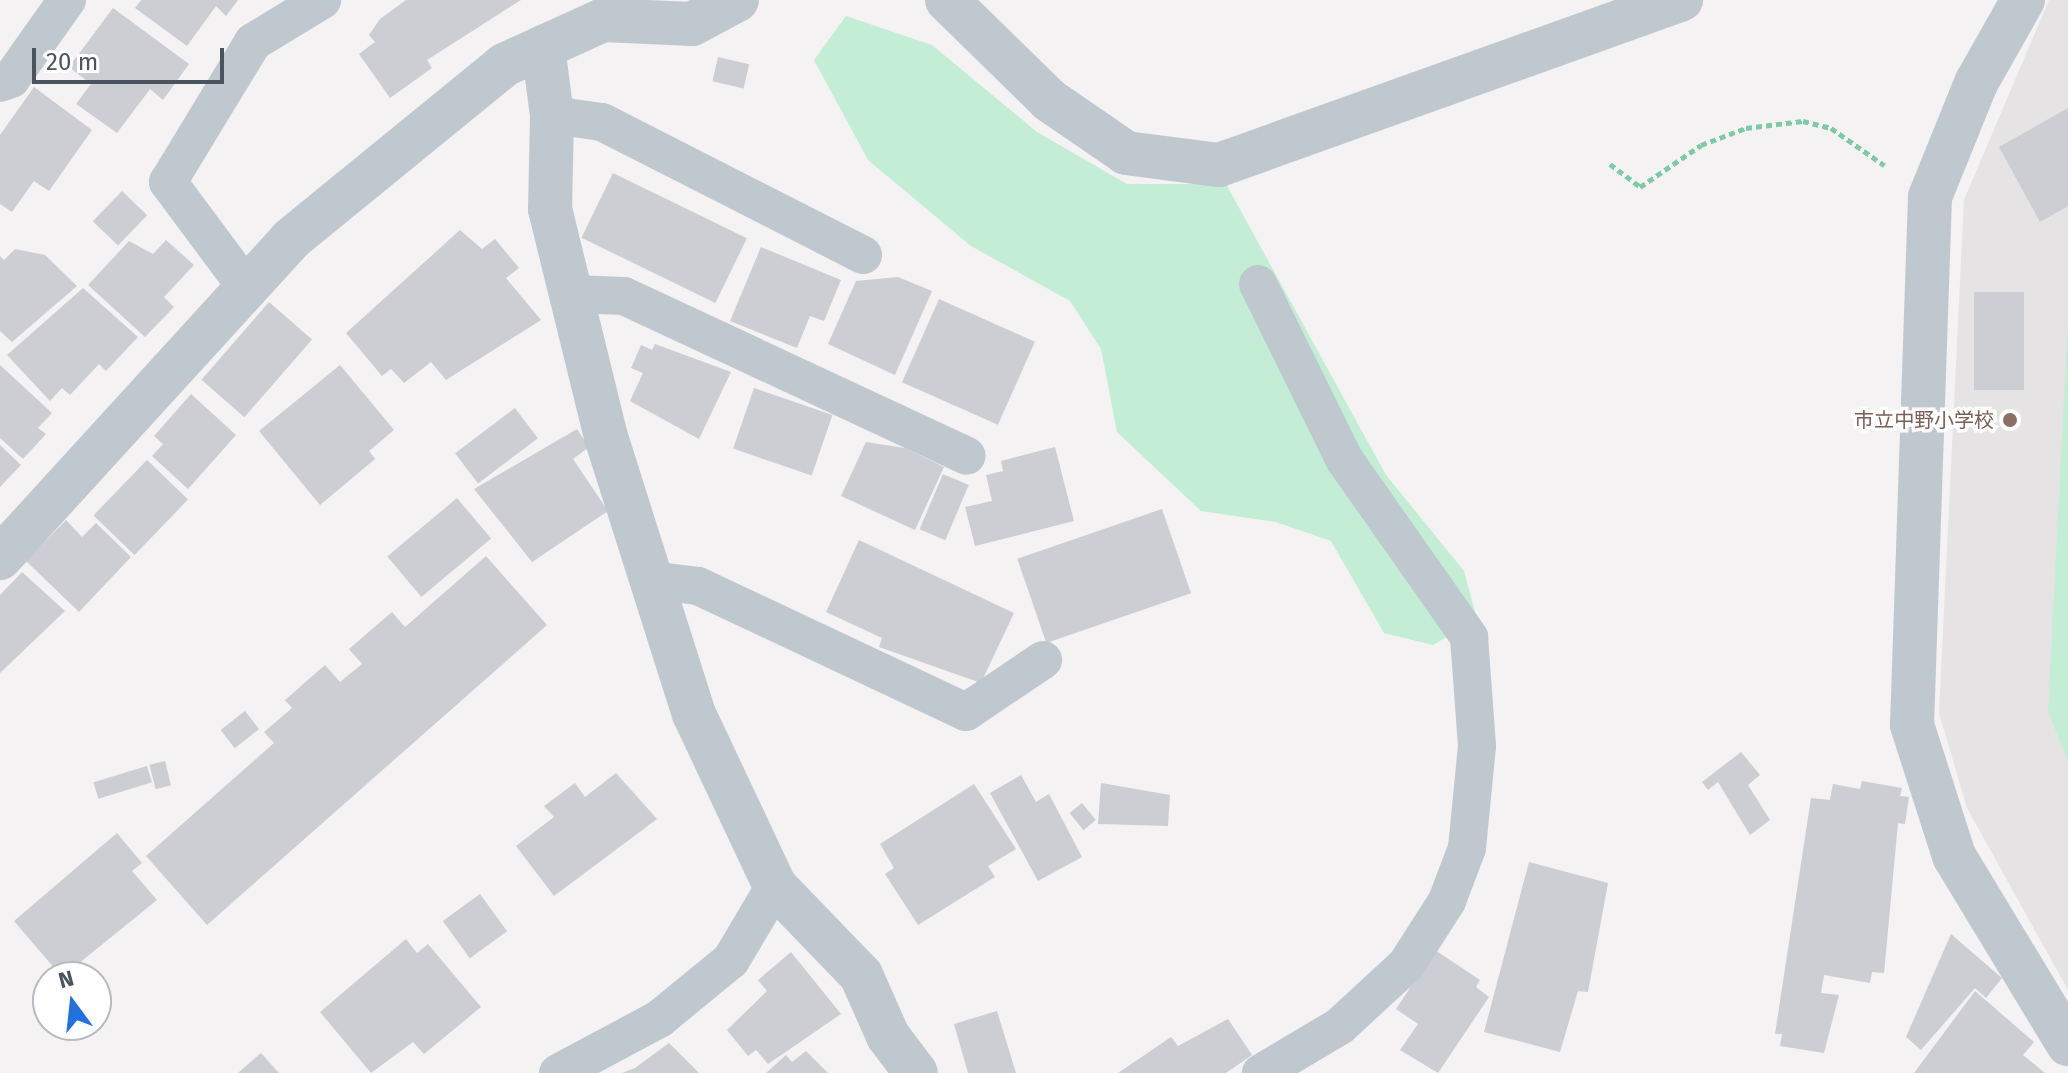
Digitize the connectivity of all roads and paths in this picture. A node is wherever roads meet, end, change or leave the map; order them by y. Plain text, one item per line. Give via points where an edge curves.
1 (67, 0) edge
2 (322, 0) edge
3 (737, 0) edge
4 (947, 0) edge
5 (1681, 0) edge
6 (2023, 0) edge
7 (543, 47) junction
8 (0, 83) edge
9 (552, 115) junction
10 (1610, 164) dead end
11 (1930, 197) junction
12 (863, 255) dead end
13 (1258, 284) dead end
14 (246, 287) junction
15 (574, 294) junction
16 (967, 456) dead end
17 (0, 558) edge
18 (650, 580) junction
19 (1043, 660) dead end
20 (775, 886) junction
21 (2068, 1044) edge
22 (558, 1073) edge
23 (916, 1073) edge
24 (1261, 1073) edge

1 - 8 lane via 11,79
2 - 14 lane via 253,42 168,182
3 - 7 street via 692,24 603,20
4 - 5 street via 1049,100 1126,153 1219,165
6 - 11 street via 1976,83
7 - 9 street
7 - 14 street via 504,65 291,239
9 - 12 lane via 602,122
9 - 15 street via 550,209
10 - 11 path via 1640,187 1701,145 1746,128 1803,121 1831,128
11 - 21 street via 1912,725 1954,856
13 - 24 lane via 1344,459 1469,637 1477,746 1467,848 1447,901 1406,965 1340,1026
14 - 17 street
15 - 16 lane via 624,296
15 - 18 street via 606,437
18 - 19 lane via 698,586 966,712
18 - 20 street via 694,714
20 - 22 lane via 731,960 659,1019
20 - 23 street via 861,975 888,1036

